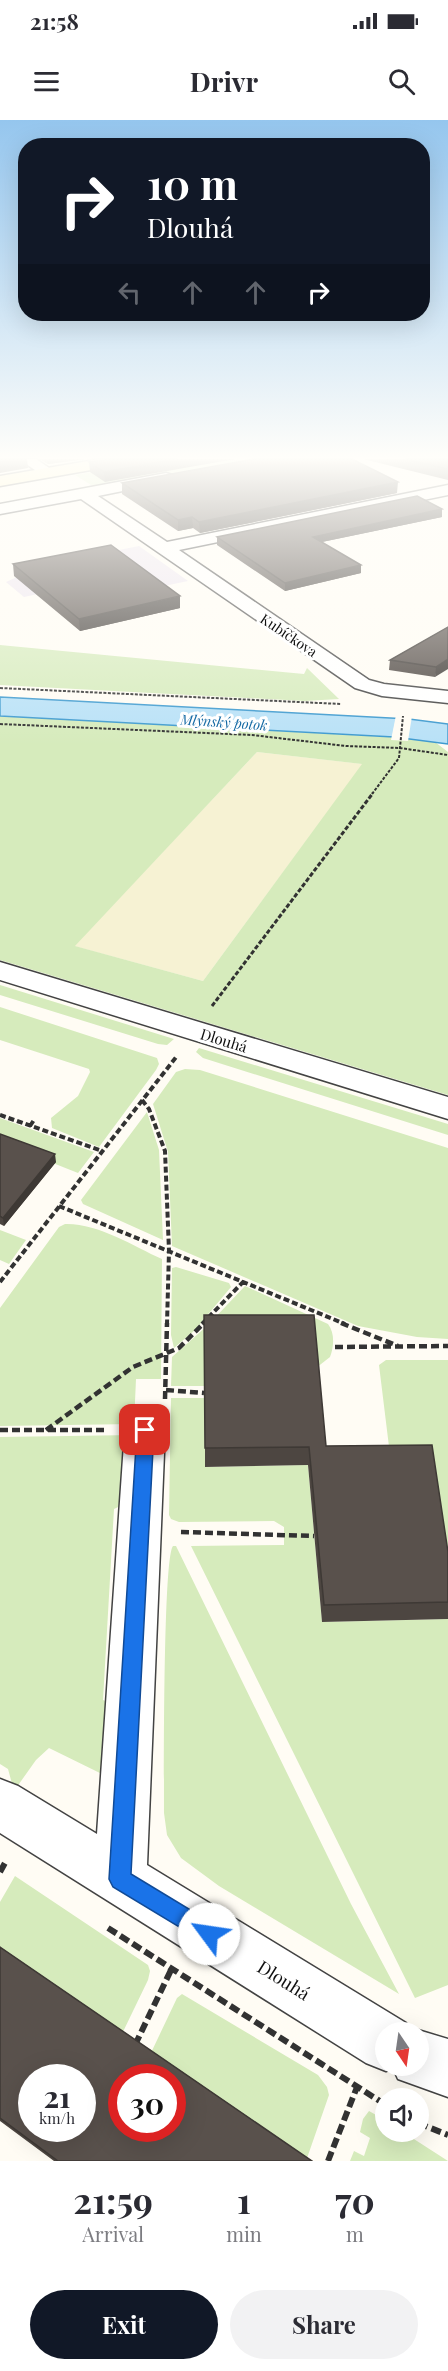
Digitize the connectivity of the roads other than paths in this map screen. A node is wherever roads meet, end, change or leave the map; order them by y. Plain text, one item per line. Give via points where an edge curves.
1 (174, 554) edge
2 (448, 697) edge
3 (0, 971) edge
4 (448, 1108) edge
5 (145, 1430) road end
6 (0, 1804) edge
7 (110, 1901) junction
8 (375, 2037) edge
9 (429, 2062) edge
10 (448, 2068) edge

1 - 2 street, Kubíčkova via 362,684
3 - 4 street, Dlouhá
5 - 7 street
6 - 7 street, Dlouhá
7 - 8 street, Dlouhá
9 - 10 street

